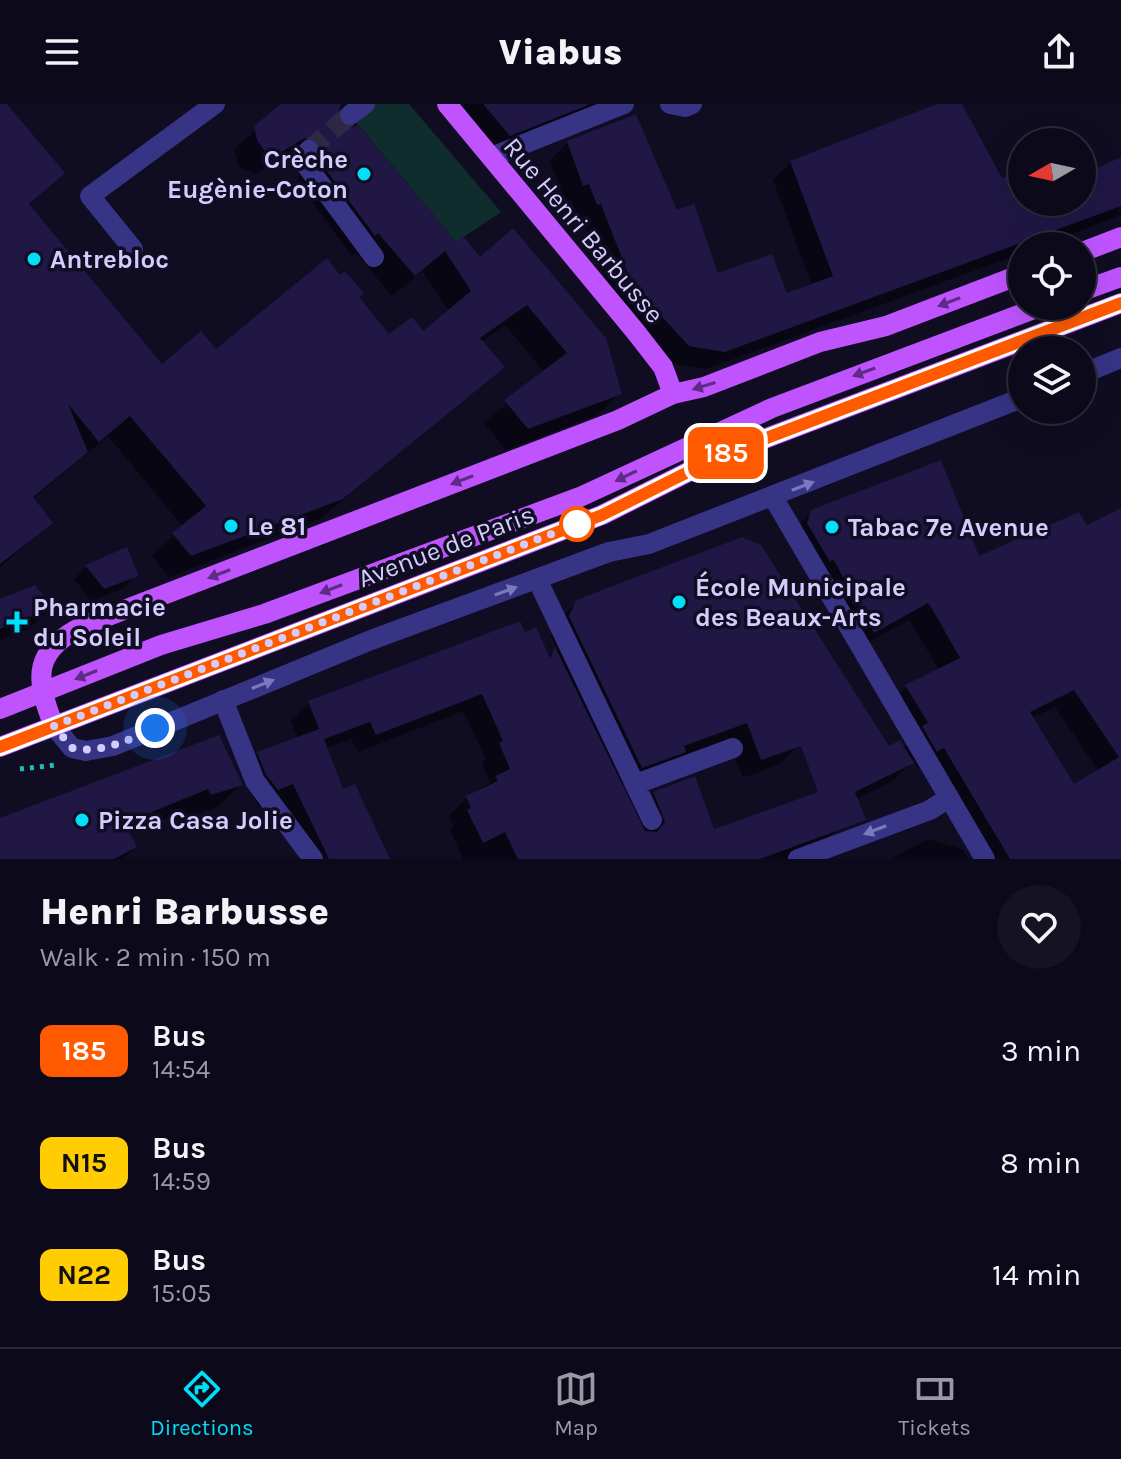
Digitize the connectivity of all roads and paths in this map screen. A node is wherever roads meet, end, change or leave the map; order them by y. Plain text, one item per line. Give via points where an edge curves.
1 (215, 104) edge
2 (447, 104) edge
3 (624, 104) edge
4 (670, 104) edge
5 (692, 104) edge
6 (309, 150) dead end
7 (491, 157) junction
8 (1121, 237) edge
9 (1096, 247) edge
10 (133, 249) dead end
11 (374, 257) dead end
12 (1121, 277) edge
13 (1008, 279) edge
14 (1096, 286) edge
15 (1121, 303) edge
16 (1008, 319) edge
17 (1121, 358) edge
18 (1096, 368) edge
19 (673, 394) junction
20 (1008, 404) edge
21 (773, 497) junction
22 (537, 579) junction
23 (40, 693) junction
24 (223, 700) junction
25 (0, 709) edge
26 (54, 726) junction
27 (0, 747) edge
28 (733, 748) dead end
29 (636, 784) junction
30 (947, 799) junction
31 (652, 820) dead end
32 (313, 859) edge
33 (798, 859) edge
34 (985, 859) edge

1 - 10 street via 90,196
2 - 7 main road, Rue Henri Barbusse
3 - 7 street
4 - 5 street
6 - 11 street via 301,158
7 - 19 main road, Rue Henri Barbusse via 663,367
8 - 9 main road
12 - 14 main road
13 -> 19 main road via 886,326 820,342
15 - 26 main road, Avenue de Paris via 722,455 602,515
16 -> 23 main road, Avenue de Paris via 772,408 580,497
17 - 18 street
19 -> 23 main road via 618,420 85,625 47,652
21 -> 20 street
21 - 22 street
21 - 30 street
24 -> 22 street
22 - 29 street
23 - 25 main road, Avenue de Paris
23 - 26 main road
24 - 26 street via 113,746 86,751 72,748
24 - 32 street via 255,781
26 - 27 main road, Avenue de Paris
28 - 29 street
29 - 31 street
30 -> 33 street
30 - 34 street

